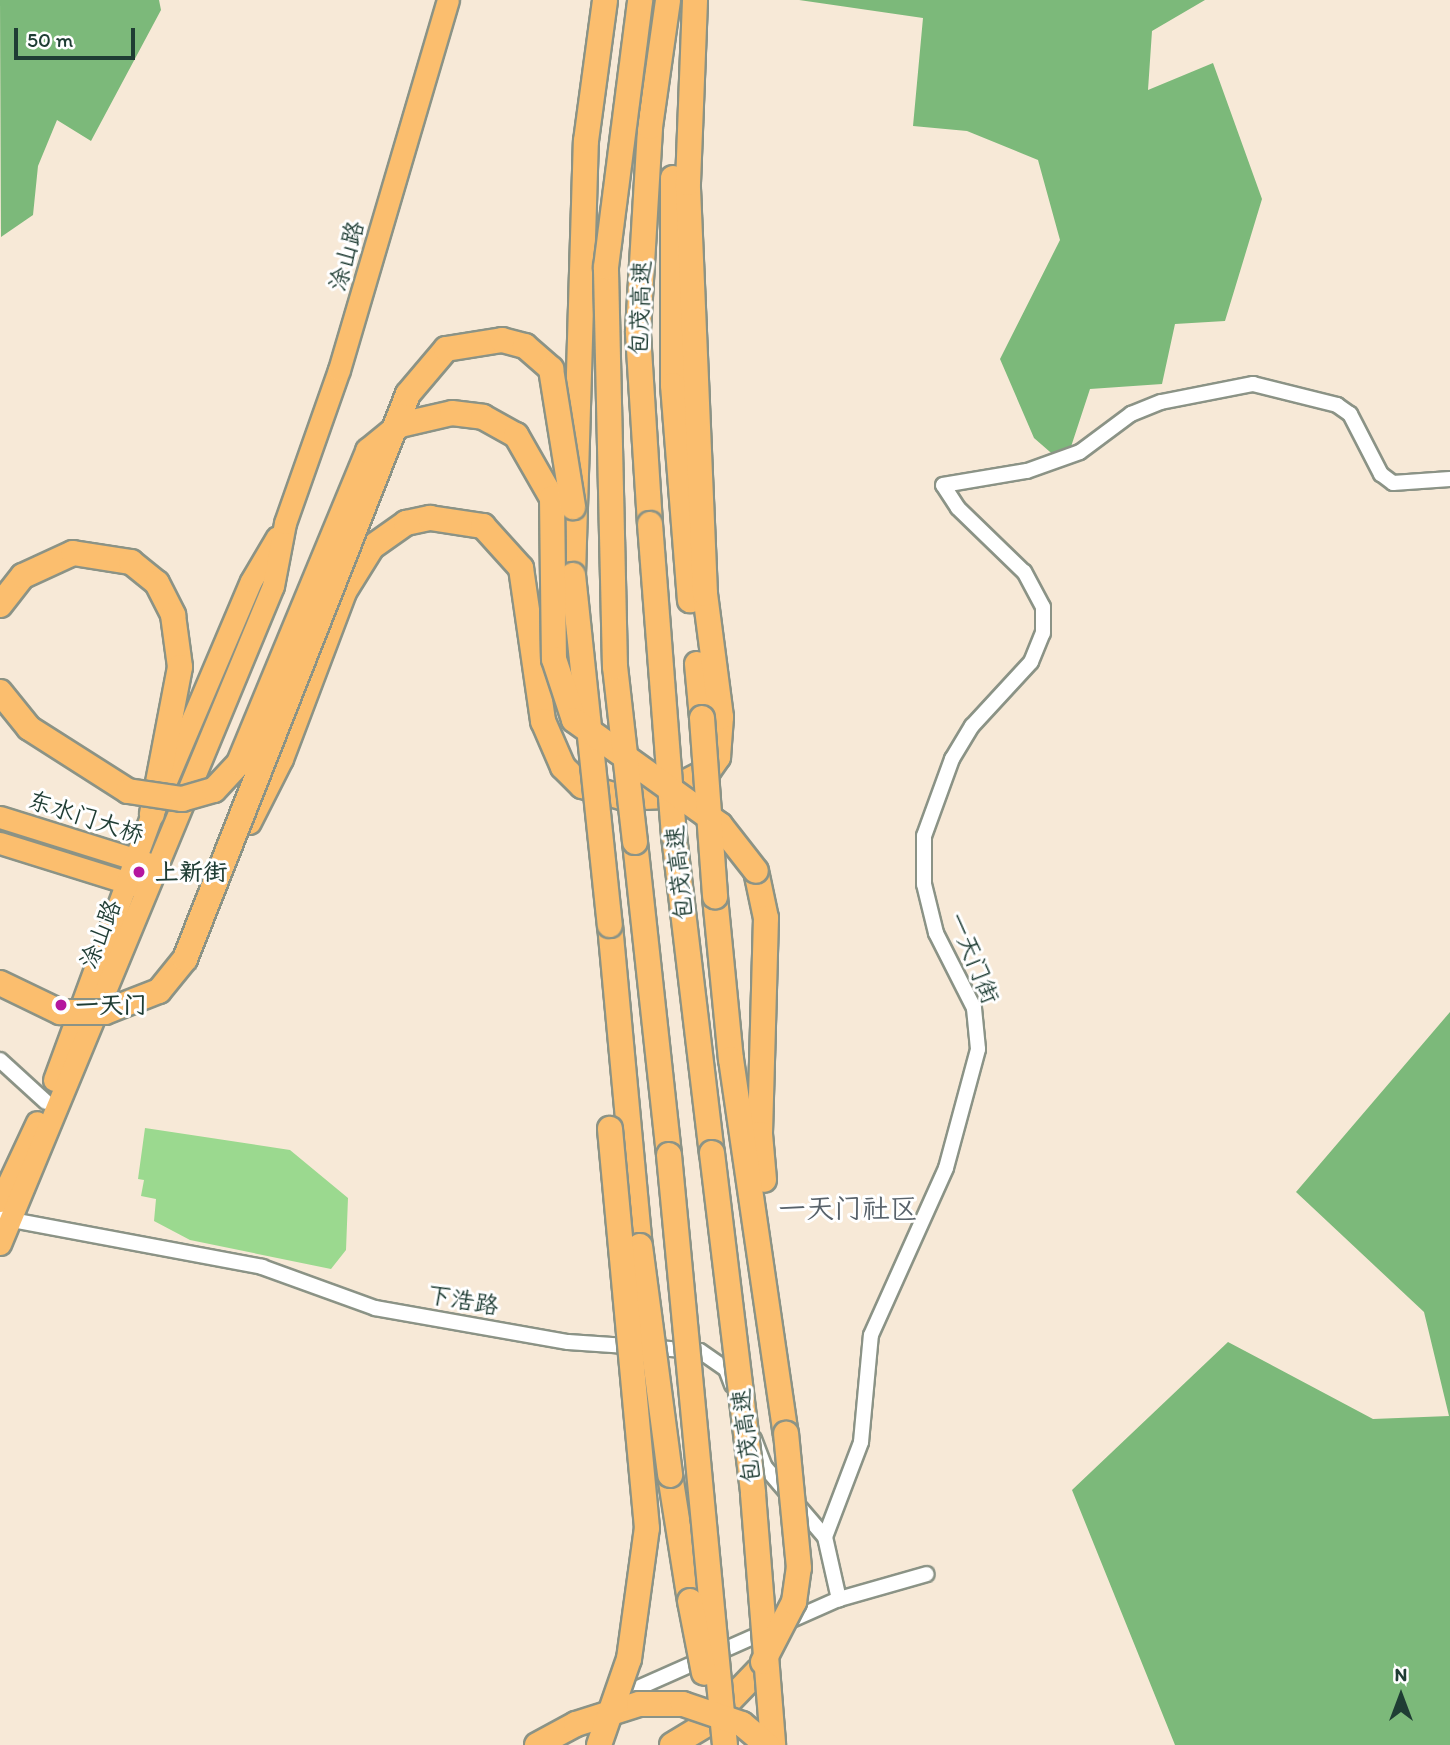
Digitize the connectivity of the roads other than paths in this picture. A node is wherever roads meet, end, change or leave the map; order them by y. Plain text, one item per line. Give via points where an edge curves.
1 (448, 0) edge
2 (605, 0) edge
3 (640, 0) edge
4 (668, 0) edge
5 (692, 0) edge
6 (1450, 480) edge
7 (573, 507) junction
8 (285, 523) junction
9 (0, 605) edge
10 (0, 692) edge
11 (152, 814) junction
12 (0, 817) edge
13 (0, 843) edge
14 (134, 858) junction
15 (156, 867) junction
16 (222, 875) junction
17 (126, 881) junction
18 (146, 889) junction
19 (0, 984) edge
20 (0, 1060) edge
21 (46, 1102) junction
22 (619, 1128) junction
23 (751, 1138) junction
24 (0, 1201) edge
25 (5, 1220) edge
26 (0, 1244) edge
27 (825, 1537) junction
28 (927, 1574) dead end
29 (839, 1599) junction
30 (570, 1716) dead end
31 (537, 1745) edge
32 (599, 1745) edge
33 (672, 1745) edge
34 (719, 1745) edge
35 (725, 1745) edge
36 (767, 1745) edge
37 (773, 1745) edge

1 - 8 main road, 涂山路 via 340,370
2 - 7 highway, bridge via 586,141
3 - 35 highway, 包茂高速, bridge via 606,267 615,667 669,1155
4 - 37 highway, 包茂高速, bridge via 650,127 638,331 674,836 753,1494
5 - 16 highway, bridge via 688,183 705,594 721,718 718,757 709,770 659,796 598,794 563,766 543,722 531,609 521,568 506,545 483,526 454,518 406,523 372,547 344,592 281,758
5 - 23 highway, bridge via 674,146 670,278 687,567 715,897
6 - 27 street, 一天门街 via 1393,483 1381,474 1362,430 1343,410 1321,397 1253,384 1151,406 1080,452 1038,468 943,485 958,508 1024,572 1043,607 1043,633 1031,662 972,726 952,759 924,836 924,884 933,921 974,1008 978,1049 946,1168 871,1335 861,1442
7 - 16 highway, bridge via 560,392 540,358 525,346 485,339 446,349 428,365 408,394 265,752
7 - 22 highway, bridge via 573,575 610,932
8 - 11 main road, 涂山路 via 251,581
8 - 15 main road, 涂山路 via 273,586
9 - 11 highway via 44,562 104,553 131,562 157,583 173,615 178,705
10 - 23 highway, bridge via 29,728 128,791 182,799 214,790 239,762 368,451 400,425 452,413 483,417 516,435 552,498 554,659 574,720 720,825 756,871 766,918
11 - 14 main road, 涂山路
12 - 14 main road, 东水门大桥
13 - 17 main road, 东水门大桥
14 - 15 main road, 东水门大桥
14 - 17 main road, 涂山路
15 - 18 main road, 涂山路
16 - 19 highway, bridge via 185,960 144,999 84,1014 39,1005
17 - 18 main road, 东水门大桥
17 - 21 main road, 涂山路
18 - 25 main road, 涂山路
20 - 21 street
21 - 24 main road, 涂山路
22 - 32 highway, bridge via 647,1528 629,1659
22 - 34 highway, bridge via 670,1475
23 - 33 highway, bridge via 797,1527 794,1602 780,1636 736,1696
25 - 26 main road, 涂山路
25 - 27 street, 下浩路 via 262,1267 375,1308 568,1342 701,1351 726,1369 765,1468
27 - 29 street
28 - 29 street
29 - 30 street via 684,1673
31 - 36 highway, bridge via 576,1724 639,1704 683,1704 742,1724

